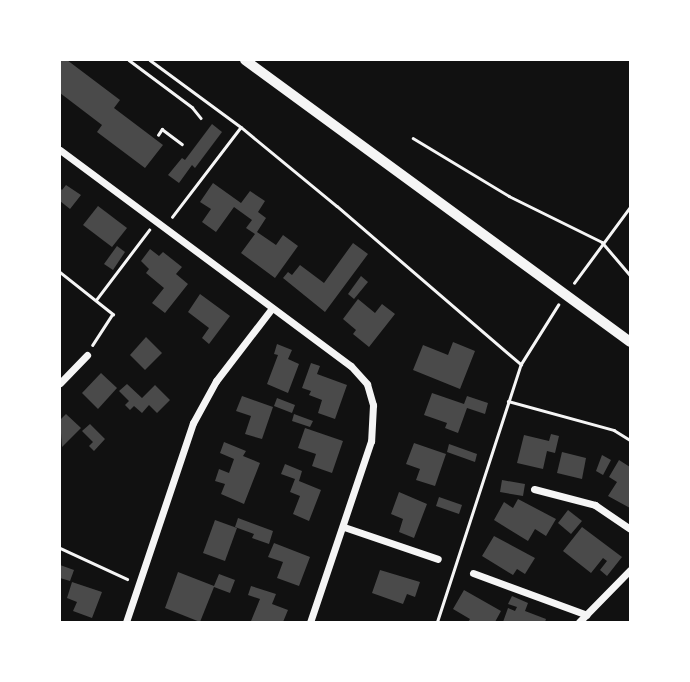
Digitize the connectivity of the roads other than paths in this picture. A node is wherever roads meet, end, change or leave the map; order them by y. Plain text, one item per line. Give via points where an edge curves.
1 (245, 60) edge
2 (60, 150) edge
3 (272, 308) junction
4 (631, 341) edge
5 (87, 355) road end
6 (60, 383) edge
7 (534, 489) dead end
8 (344, 527) junction
9 (631, 529) edge
10 (438, 559) dead end
11 (631, 570) edge
12 (473, 573) dead end
13 (587, 615) junction
14 (126, 622) edge
15 (310, 622) edge
16 (579, 622) edge

1 - 4 main road
2 - 3 street
3 - 8 street via 351,366 367,384 373,405 371,440
3 - 14 street via 216,381 193,422
5 - 6 street
7 - 9 street via 595,505
8 - 10 street
8 - 15 street
11 - 13 street
12 - 13 street
13 - 16 street

